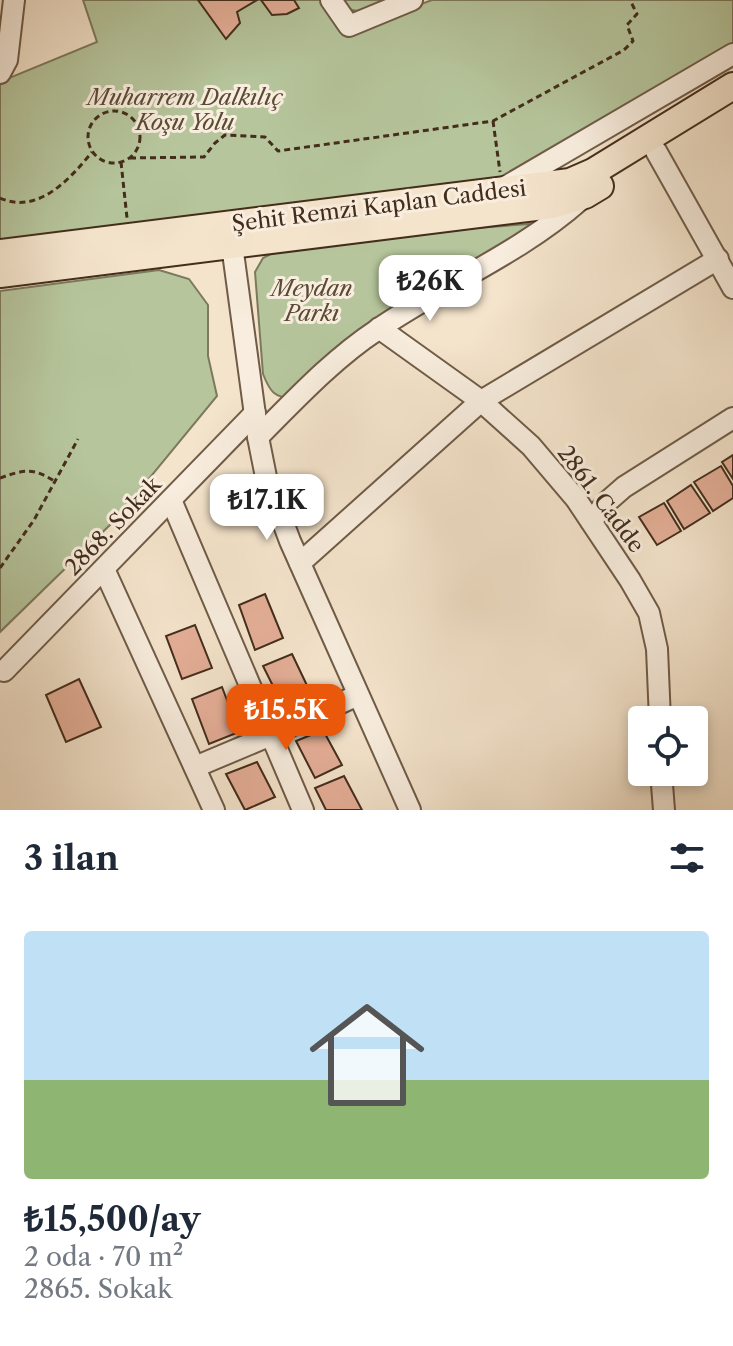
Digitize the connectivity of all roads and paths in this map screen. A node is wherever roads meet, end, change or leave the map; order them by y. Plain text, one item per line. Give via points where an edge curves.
1 (14, 0) edge
2 (331, 0) edge
3 (412, 0) edge
4 (630, 0) edge
5 (733, 54) edge
6 (0, 73) edge
7 (733, 86) edge
8 (733, 106) edge
9 (493, 121) junction
10 (656, 151) junction
11 (92, 152) junction
12 (130, 158) junction
13 (121, 162) junction
14 (502, 189) junction
15 (585, 195) junction
16 (0, 198) edge
17 (231, 235) junction
18 (129, 238) junction
19 (0, 253) edge
20 (718, 259) junction
21 (0, 274) edge
22 (733, 288) edge
23 (379, 328) junction
24 (481, 401) junction
25 (255, 413) junction
26 (733, 418) edge
27 (258, 437) junction
28 (78, 439) dead end
29 (0, 478) edge
30 (54, 481) junction
31 (171, 500) junction
32 (591, 521) junction
33 (300, 563) junction
34 (0, 568) edge
35 (104, 569) junction
36 (4, 671) dead end
37 (358, 695) junction
38 (659, 706) edge
39 (271, 735) junction
40 (195, 767) junction
41 (662, 786) edge
42 (214, 810) edge
43 (303, 810) edge
44 (410, 810) edge
45 (664, 810) edge

1 - 6 street via 7,60
2 - 3 street via 349,26
4 - 9 path via 637,14 627,25 633,41 624,50
5 - 14 street
7 - 14 main road, Şehit Remzi Kaplan Caddesi via 582,178
8 - 10 main road, Şehit Remzi Kaplan Caddesi
9 - 12 path via 278,151 265,137 225,135 204,157
9 - 14 path
10 - 15 main road, Şehit Remzi Kaplan Caddesi
10 - 20 street
11 - 12 path via 89,127 101,113 118,110 134,119 141,135
11 - 13 path via 105,162
11 - 16 path via 73,176 42,199
12 - 13 path
13 - 18 path
14 - 17 main road, Şehit Remzi Kaplan Caddesi
15 - 17 main road, Şehit Remzi Kaplan Caddesi via 552,205
15 - 23 street via 525,241
17 - 18 main road, Şehit Remzi Kaplan Caddesi
17 - 21 main road, Şehit Remzi Kaplan Caddesi
17 - 25 street
18 - 19 main road, Şehit Remzi Kaplan Caddesi
20 - 22 street
20 - 24 street
23 - 24 street, 2861. Cadde
23 - 27 street via 336,361
24 - 32 street, 2861. Cadde via 531,446
24 - 33 street
25 - 27 street
25 - 31 street, 2868. Sokak
26 - 32 street via 624,487
27 - 33 street via 272,495
28 - 30 path
29 - 30 path via 31,470
30 - 34 path
31 - 35 street, 2868. Sokak
31 - 39 street
32 - 38 street, 2861. Cadde via 649,613
33 - 37 street
35 - 36 street, 2868. Sokak
35 - 40 street
37 - 39 street
37 - 44 street
39 - 40 street
39 - 43 street
40 - 42 street
41 - 45 street

